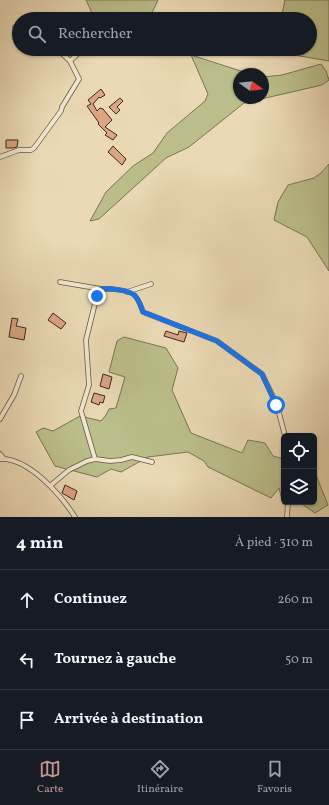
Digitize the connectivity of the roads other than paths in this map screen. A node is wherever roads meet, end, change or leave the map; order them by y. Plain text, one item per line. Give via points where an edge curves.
1 (65, 56) edge
2 (75, 56) edge
3 (70, 61) junction
4 (0, 157) edge
5 (60, 282) dead end
6 (151, 284) dead end
7 (101, 289) junction
8 (126, 293) junction
9 (21, 376) dead end
10 (0, 419) edge
11 (284, 433) edge
12 (0, 454) edge
13 (2, 459) edge
14 (95, 459) junction
15 (152, 462) dead end
16 (51, 486) junction
17 (288, 505) edge
18 (75, 517) edge
19 (287, 517) edge

1 - 3 street
2 - 3 street
3 - 4 street via 79,79 46,133 31,150 19,150
5 - 7 street
6 - 8 street
7 - 8 street via 108,288
7 - 14 street via 86,340 89,385 81,411
8 - 11 street via 133,294 143,312 217,341 262,374 276,405
9 - 10 street
12 - 13 street
13 - 16 street via 13,460 29,468
14 - 15 street via 110,461 132,457
14 - 16 street via 69,470
16 - 18 street
17 - 19 street

